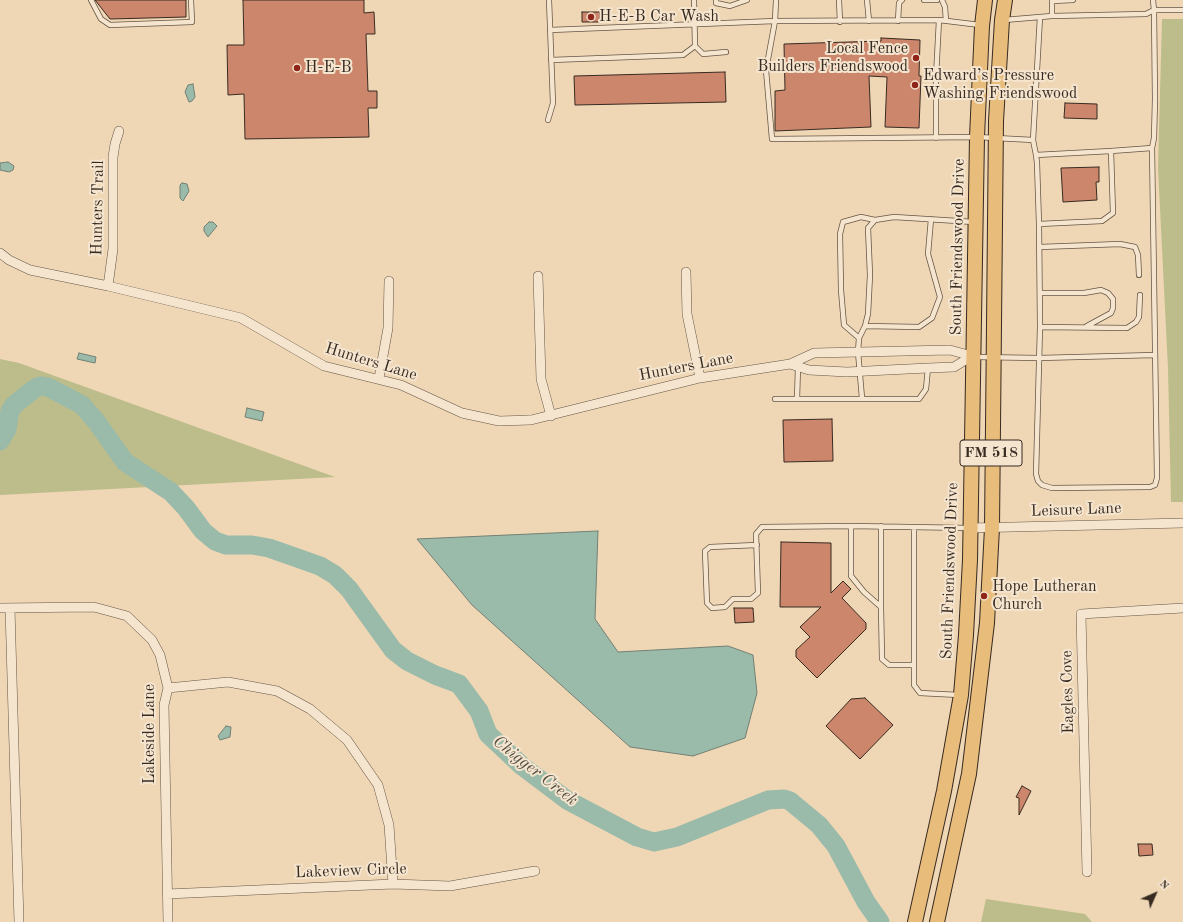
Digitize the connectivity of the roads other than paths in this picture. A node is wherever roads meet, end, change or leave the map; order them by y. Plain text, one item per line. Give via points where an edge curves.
1 (91, 0) edge
2 (191, 0) edge
3 (550, 0) edge
4 (694, 0) edge
5 (716, 0) edge
6 (747, 0) edge
7 (776, 0) edge
8 (839, 0) edge
9 (867, 0) edge
10 (902, 0) edge
11 (924, 0) edge
12 (937, 0) edge
13 (942, 0) edge
14 (985, 0) edge
15 (1005, 0) edge
16 (1073, 0) edge
17 (1153, 0) edge
18 (1052, 1) edge
19 (1154, 10) junction
20 (1183, 10) edge
21 (1052, 16) junction
22 (1040, 17) junction
23 (939, 20) junction
24 (1002, 20) junction
25 (775, 21) junction
26 (868, 21) junction
27 (898, 21) junction
28 (946, 21) junction
29 (840, 22) junction
30 (694, 23) junction
31 (982, 26) junction
32 (550, 30) junction
33 (695, 46) junction
34 (726, 52) dead end
35 (551, 60) junction
36 (548, 120) dead end
37 (120, 131) dead end
38 (977, 137) junction
39 (936, 138) junction
40 (996, 138) junction
41 (1033, 140) junction
42 (1152, 148) junction
43 (1111, 152) junction
44 (1036, 154) junction
45 (931, 219) junction
46 (875, 220) junction
47 (976, 222) junction
48 (1039, 224) junction
49 (1040, 248) junction
50 (0, 254) edge
51 (686, 272) dead end
52 (1139, 275) dead end
53 (538, 276) dead end
54 (389, 281) dead end
55 (108, 286) junction
56 (1040, 293) junction
57 (1140, 295) dead end
58 (865, 326) junction
59 (1040, 327) junction
60 (1085, 327) junction
61 (859, 338) junction
62 (858, 352) junction
63 (1155, 355) junction
64 (972, 356) junction
65 (992, 357) junction
66 (1039, 358) junction
67 (794, 366) junction
68 (928, 368) junction
69 (860, 371) junction
70 (379, 378) junction
71 (700, 378) junction
72 (797, 398) junction
73 (862, 398) junction
74 (775, 399) dead end
75 (551, 416) junction
76 (1183, 523) edge
77 (851, 526) junction
78 (881, 526) junction
79 (914, 527) junction
80 (970, 528) junction
81 (992, 528) junction
82 (757, 545) junction
83 (881, 607) junction
84 (0, 608) edge
85 (10, 608) junction
86 (1183, 608) edge
87 (914, 665) junction
88 (168, 688) junction
89 (961, 695) junction
90 (535, 871) dead end
91 (1087, 872) dead end
92 (393, 884) junction
93 (167, 894) junction
94 (18, 922) edge
95 (168, 922) edge
96 (915, 922) edge
97 (936, 922) edge

1 - 2 lane via 101,19 110,25 192,22
3 - 32 lane
4 - 30 lane
5 - 6 lane via 716,3 730,6
7 - 25 lane
8 - 29 lane
9 - 26 lane
10 - 27 lane via 899,3
11 - 12 lane
13 - 28 lane
14 - 31 main road, South Friendswood Drive / FM 518
15 - 24 main road, FM 518
16 - 18 lane
17 - 19 lane
18 - 21 lane
19 - 20 lane
19 - 21 lane via 1146,14
19 - 42 lane via 1155,107
21 - 22 lane
22 - 24 lane
22 - 41 lane
23 - 27 lane
23 - 28 lane
23 - 39 lane
24 - 40 main road, FM 518
25 - 29 lane
25 - 30 lane
25 - 39 lane via 766,70 772,139
26 - 27 lane
26 - 29 lane
28 - 31 lane
30 - 32 lane
30 - 33 lane
31 - 38 main road, South Friendswood Drive / FM 518
32 - 35 lane
33 - 34 lane via 703,54
33 - 35 lane via 682,55
35 - 36 lane via 553,103
37 - 55 street, Hunters Trail via 113,157 113,249
38 - 39 lane
38 - 40 lane
38 - 47 main road, South Friendswood Drive / FM 518
40 - 41 lane
40 - 65 main road, FM 518
41 - 44 lane
42 - 43 lane
42 - 63 lane
43 - 44 lane
43 - 48 lane via 1113,213 1102,221
44 - 48 lane
45 - 46 lane via 894,217
45 - 47 lane
45 - 58 lane via 928,254 940,297 932,318 919,326
46 - 58 lane via 868,228 870,275
46 - 61 lane via 861,217 843,222 840,234 844,325
47 - 64 main road, South Friendswood Drive / FM 518
48 - 49 lane
49 - 52 lane via 1120,244 1135,247
49 - 56 lane
50 - 55 street, Hunters Lane via 30,270
51 - 71 street via 687,314
53 - 75 street via 541,379
54 - 70 street via 388,328
55 - 70 street, Hunters Lane via 240,318 324,366
56 - 59 lane
56 - 60 lane via 1084,293 1101,290 1108,293 1113,299 1111,313
57 - 60 lane via 1139,317 1127,328
58 - 61 lane
59 - 60 lane
59 - 66 lane
61 - 62 lane
62 - 64 street, Hunters Lane via 950,350
62 - 67 street, Hunters Lane via 814,353
62 - 69 lane
63 - 66 lane
63 - 66 lane via 1157,478 1155,485 1145,488 1052,488 1038,481 1036,474
64 - 65 lane
64 - 68 street, Hunters Lane via 954,367
64 - 80 main road, South Friendswood Drive / FM 518
65 - 66 lane
65 - 81 main road, FM 518
67 - 69 street, Hunters Lane via 809,370
67 - 71 street, Hunters Lane
67 - 72 lane
68 - 69 street, Hunters Lane
68 - 73 lane via 926,389 920,399
69 - 73 lane
70 - 75 street, Hunters Lane via 402,385 462,413 482,418 516,422
71 - 75 street, Hunters Lane
72 - 73 lane
72 - 74 lane
76 - 81 street, Leisure Lane
77 - 78 lane
77 - 82 lane via 762,527 756,534
77 - 83 lane via 851,576
78 - 79 lane
78 - 83 lane
79 - 80 lane
79 - 87 lane
80 - 81 street, Leisure Lane
80 - 89 main road, South Friendswood Drive / FM 518
81 - 97 main road, FM 518 via 987,623 974,743 960,819
82 - 82 lane via 758,593 751,599 733,599 724,607 712,608 707,603 705,551 710,547
83 - 87 lane via 882,659 889,665
84 - 85 street, Lakeside Lane
85 - 88 street, Lakeside Lane via 94,607 127,616 152,640 160,655
85 - 94 street
86 - 91 street, Eagles Cove via 1081,614
87 - 89 lane via 914,685 920,693
88 - 92 street via 228,682 277,691 310,709 347,740 378,785 389,825
88 - 93 street, Lakeside Lane via 164,705
89 - 96 main road, South Friendswood Drive / FM 518 via 944,791
90 - 92 street, Lakeview Circle via 450,886
92 - 93 street, Lakeview Circle
93 - 95 street, Lakeside Lane

